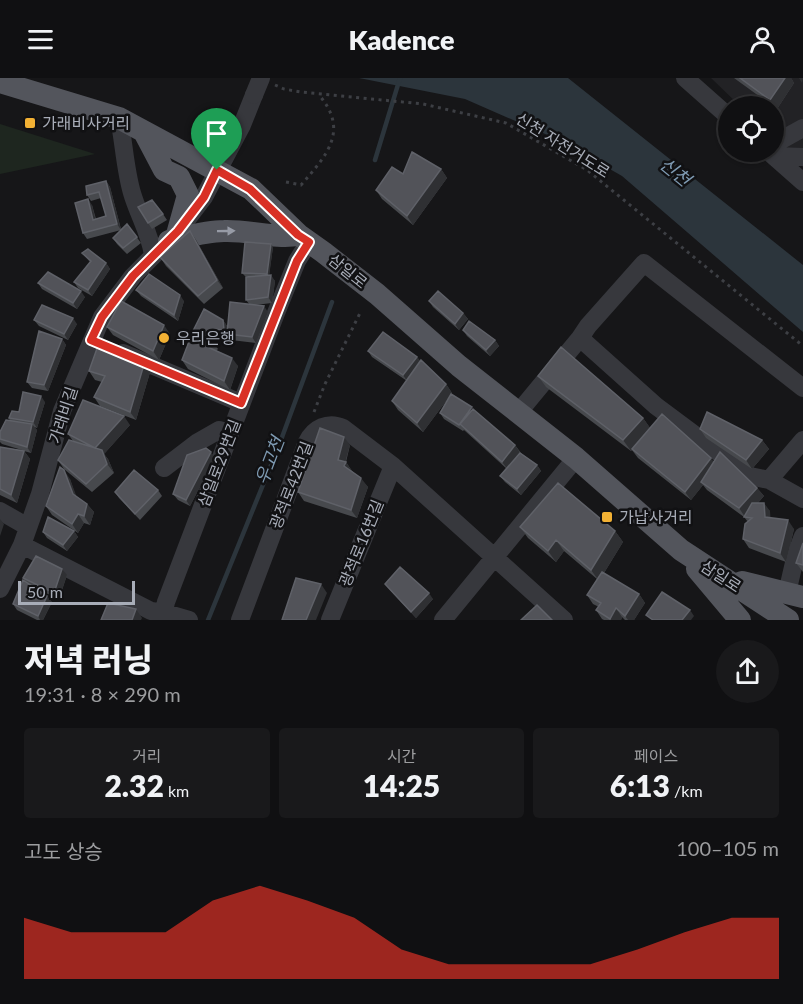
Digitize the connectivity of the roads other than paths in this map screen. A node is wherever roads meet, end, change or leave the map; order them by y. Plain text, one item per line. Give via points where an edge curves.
1 (31, 78) edge
2 (685, 78) edge
3 (265, 80) edge
4 (0, 82) edge
5 (56, 98) junction
6 (718, 107) edge
7 (119, 118) junction
8 (803, 128) edge
9 (144, 132) junction
10 (784, 141) edge
11 (784, 153) edge
12 (803, 157) edge
13 (784, 162) edge
14 (217, 170) junction
15 (803, 182) edge
16 (304, 238) junction
17 (167, 242) junction
18 (580, 338) junction
19 (91, 340) junction
20 (803, 388) edge
21 (241, 403) junction
22 (518, 413) junction
23 (230, 433) junction
24 (803, 440) edge
25 (576, 458) junction
26 (393, 466) junction
27 (164, 468) dead end
28 (769, 480) junction
29 (803, 499) edge
30 (0, 511) edge
31 (28, 527) junction
32 (803, 536) edge
33 (22, 545) junction
34 (681, 550) junction
35 (494, 556) junction
36 (720, 576) junction
37 (0, 589) edge
38 (795, 595) edge
39 (164, 616) edge
40 (189, 620) edge
41 (240, 620) edge
42 (330, 620) edge
43 (443, 620) edge
44 (564, 620) edge
45 (740, 620) edge
46 (788, 620) edge

1 - 5 main road
2 - 6 street
3 - 14 street, 가래비길, bridge
4 - 5 main road, 삼일로
5 - 7 main road, 삼일로
7 - 9 main road, 삼일로
7 - 17 street via 127,177 138,210 151,238
8 - 10 street
9 - 14 main road, 삼일로
9 - 17 main road via 164,170 179,177 188,195
11 - 12 street
13 - 15 street
14 - 16 main road, 삼일로 via 250,189
14 - 17 street, 가래비길 via 204,197
17 -> 16 main road via 224,231
16 - 21 street, 삼일로29번길
16 - 22 main road, 삼일로
17 - 19 street, 가래비길 via 133,276 102,317
18 - 20 street via 644,263
18 - 22 street
18 - 28 street via 656,406 750,476
19 - 21 street
19 - 31 street, 가래비길 via 62,411
21 - 23 street, 삼일로29번길
22 - 25 main road, 삼일로
23 - 27 street via 219,430
23 - 39 street, 삼일로29번길
24 - 28 street
25 - 34 main road, 삼일로
25 - 35 street
26 - 35 street, 광적로42번길
26 - 41 street, 광적로42번길 via 335,424 310,435
26 - 42 street, 광적로16번길
28 - 29 street
30 - 31 street
31 - 33 street, 가래비길
32 - 38 street via 796,554
33 - 37 street, 가래비길
33 - 39 street
34 - 36 main road, 삼일로
34 - 45 main road
35 - 43 street
35 - 44 street
36 - 38 main road
36 - 46 main road, 삼일로
39 - 40 street

